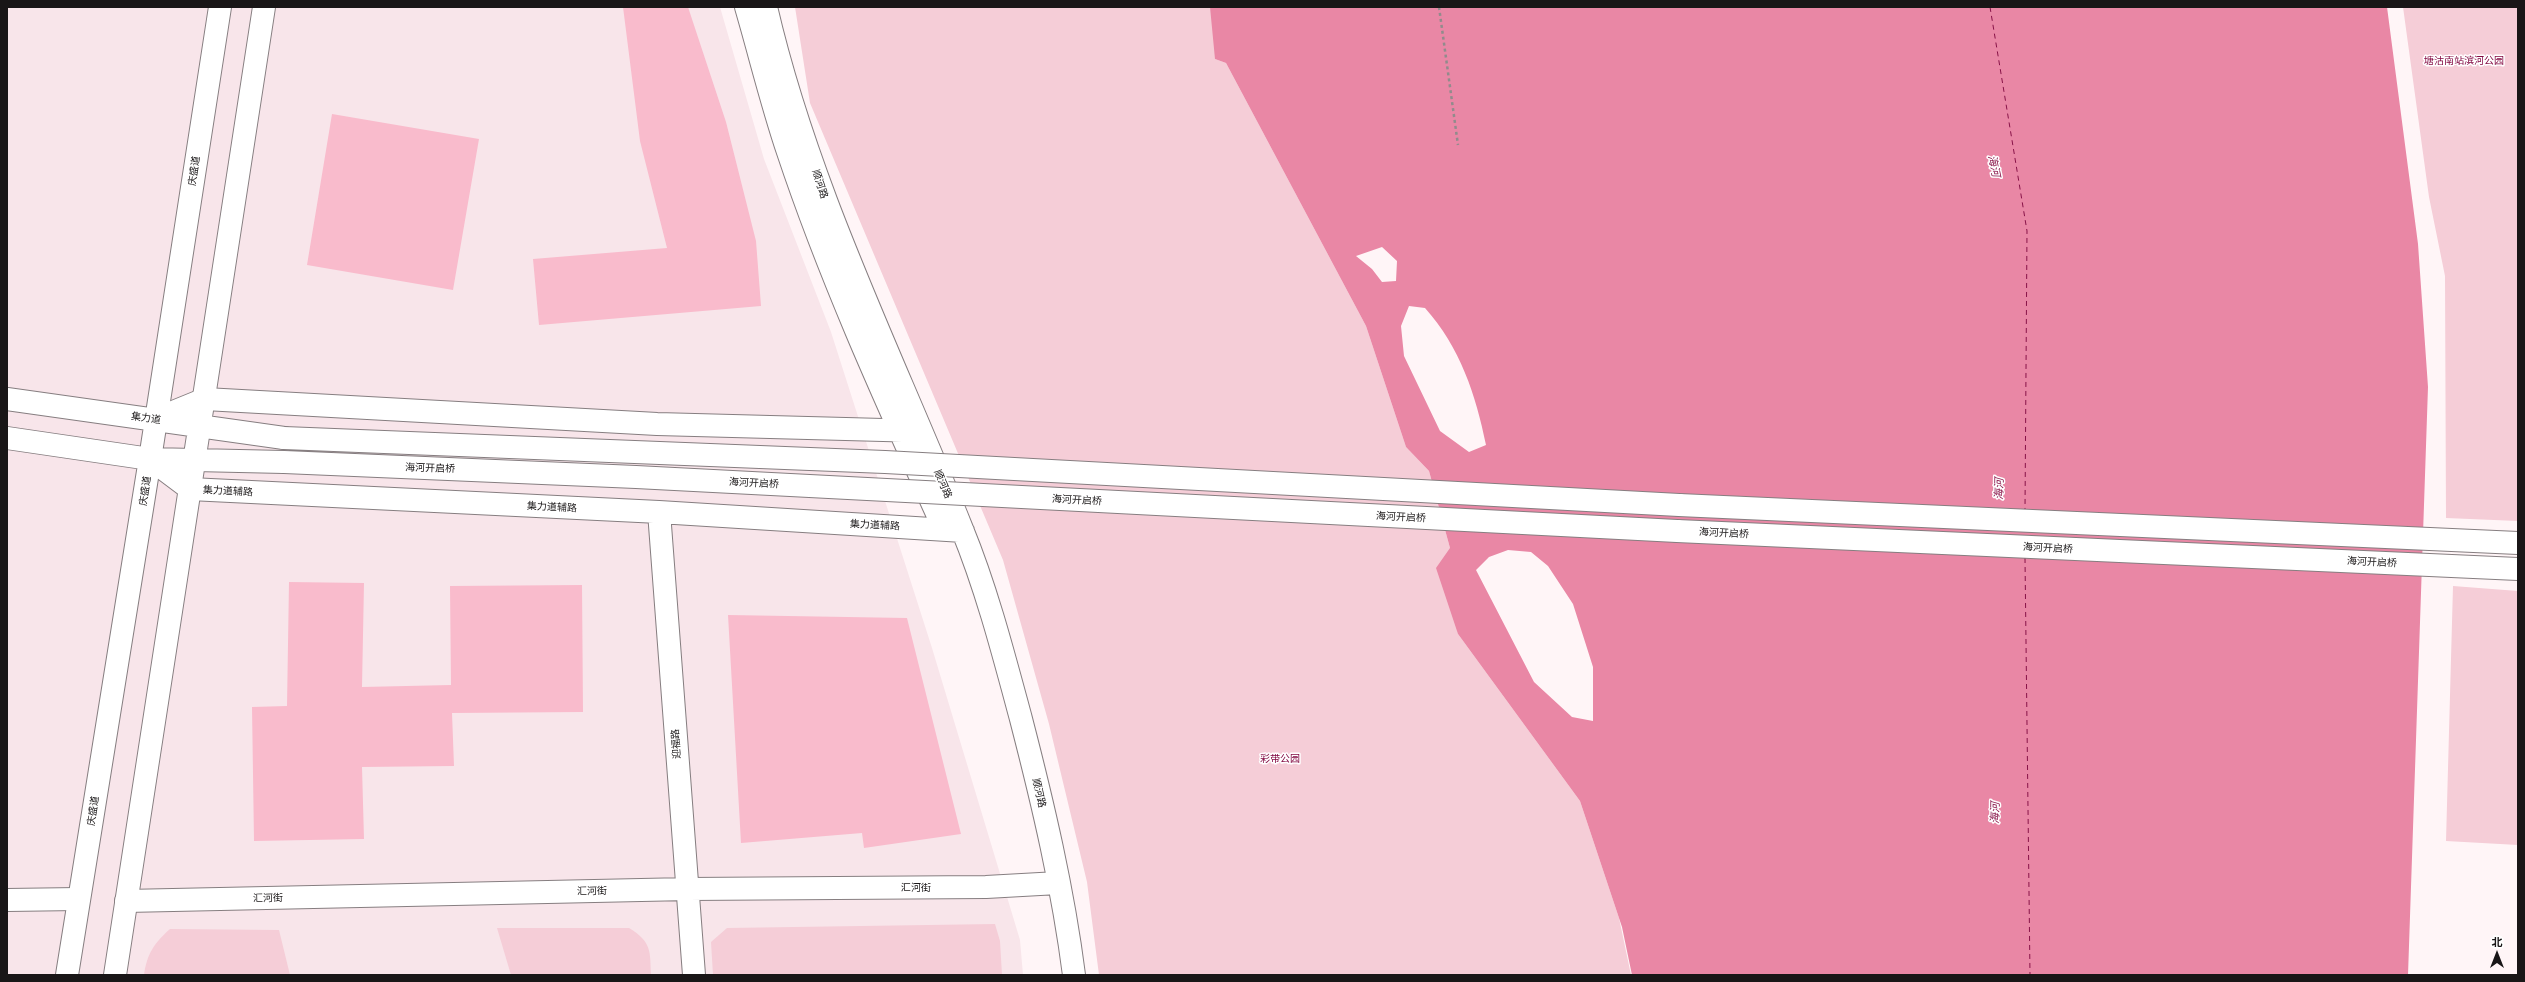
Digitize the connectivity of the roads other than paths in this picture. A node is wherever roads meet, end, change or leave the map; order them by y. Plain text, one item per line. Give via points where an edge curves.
1 (220, 7) edge
2 (264, 7) edge
3 (746, 7) edge
4 (766, 7) edge
5 (7, 399) edge
6 (205, 399) junction
7 (156, 419) junction
8 (201, 427) junction
9 (910, 431) junction
10 (7, 438) edge
11 (150, 459) junction
12 (195, 460) junction
13 (190, 489) junction
14 (659, 512) junction
15 (953, 530) junction
16 (2518, 543) edge
17 (2518, 568) edge
18 (1058, 883) junction
19 (688, 889) junction
20 (78, 898) junction
21 (7, 900) edge
22 (126, 901) junction
23 (67, 975) edge
24 (115, 975) edge
25 (694, 975) edge
26 (1074, 975) edge

1 - 7 main road, 庆盛道
2 - 6 main road
3 - 9 main road, 顺河路 via 790,159 817,231
4 - 9 main road, 顺河路 via 777,55 830,216
5 - 7 main road, 集力道
6 - 7 main road
6 - 8 main road
6 - 9 main road via 657,424
7 - 8 main road, 集力道
7 - 11 main road, 庆盛道
8 - 12 main road
8 - 16 main road, 集力道, bridge via 284,438 885,462 1687,506
9 - 15 main road, 顺河路
10 - 11 main road
11 - 12 main road
11 - 13 main road, 集力道辅路
11 - 20 main road, 庆盛道
12 - 13 main road
12 - 17 main road, 海河开启桥, bridge via 636,477 1685,532
13 - 14 main road, 集力道辅路
13 - 22 main road
14 - 15 main road, 集力道辅路
14 - 19 main road, 迎福路
15 - 18 main road, 顺河路 via 1005,660 1040,791
18 - 19 main road, 汇河街 via 986,887
18 - 26 main road, 顺河路 via 1067,922
19 - 22 main road, 汇河街
19 - 25 main road, 迎福路
20 - 21 main road
20 - 23 main road, 庆盛道
22 - 24 main road

